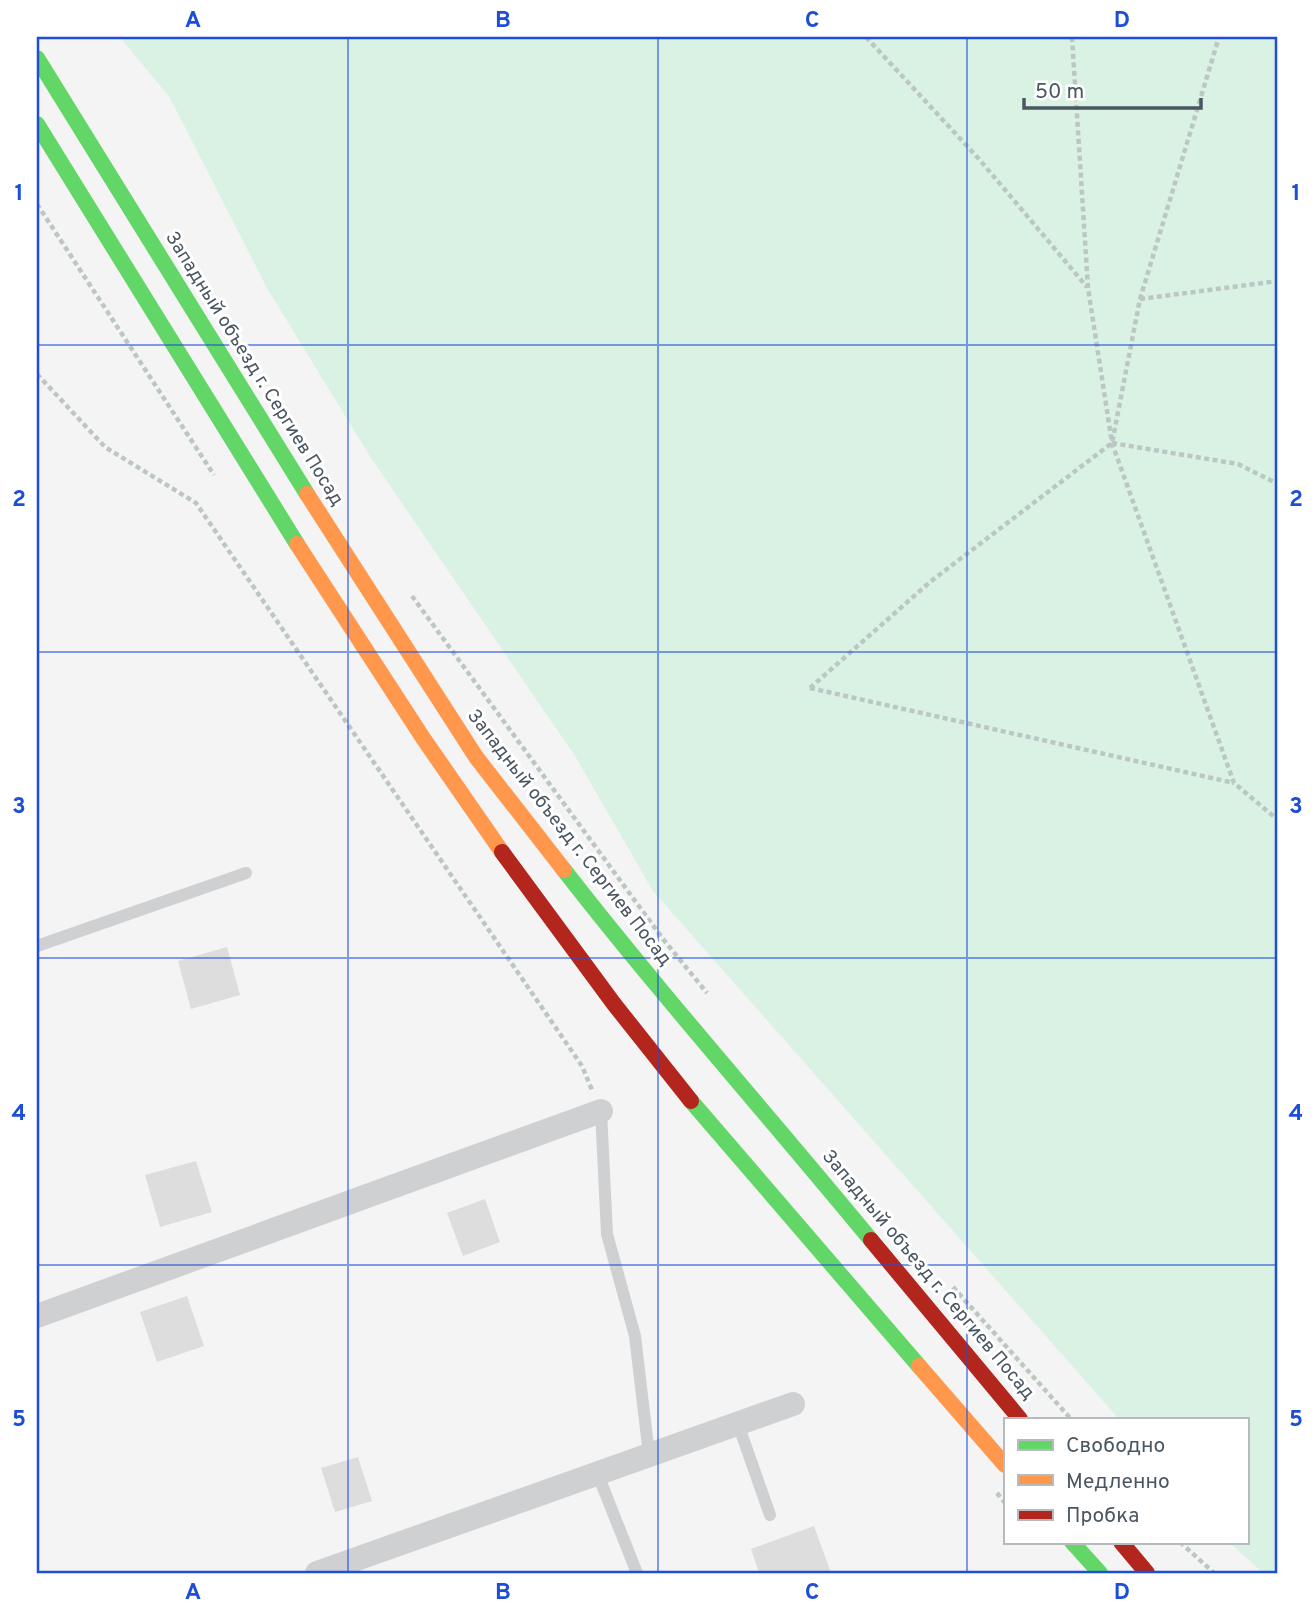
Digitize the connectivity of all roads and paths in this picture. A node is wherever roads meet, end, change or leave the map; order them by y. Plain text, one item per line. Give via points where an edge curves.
1 (866, 37) edge
2 (1072, 37) edge
3 (1219, 37) edge
4 (37, 58) edge
5 (37, 124) edge
6 (1278, 281) edge
7 (1088, 288) junction
8 (1140, 299) junction
9 (37, 374) edge
10 (1112, 443) junction
11 (1278, 484) edge
12 (408, 591) dead end
13 (1234, 783) junction
14 (1278, 820) edge
15 (246, 873) dead end
16 (37, 946) edge
17 (715, 1003) dead end
18 (601, 1111) junction
19 (952, 1285) dead end
20 (37, 1316) edge
21 (793, 1404) dead end
22 (1019, 1418) edge
23 (1070, 1418) edge
24 (738, 1424) junction
25 (649, 1455) junction
26 (1004, 1464) edge
27 (598, 1475) junction
28 (770, 1515) dead end
29 (1074, 1544) edge
30 (1123, 1544) edge
31 (1182, 1544) edge
32 (317, 1573) edge
33 (637, 1573) edge
34 (1100, 1573) edge
35 (1147, 1573) edge
36 (1214, 1573) edge

1 - 7 path via 979,159
2 - 7 path
3 - 8 path
4 - 22 main road, Западный объезд г. Сергиев Посад via 239,388 476,757 637,964 722,1059
5 - 26 main road via 394,694 561,933 701,1116
6 - 8 path
7 - 10 path
8 - 10 path
9 - 18 path via 105,447 196,503 582,1066
10 - 11 path via 1238,464
10 - 13 path
10 - 13 path via 930,582 810,688
12 - 17 path
13 - 14 path
15 - 16 lane
18 - 20 street
18 - 25 lane via 607,1234 635,1336
19 - 23 path
21 - 24 street
24 - 25 street
24 - 28 lane
25 - 27 street
27 - 32 street
27 - 33 lane
29 - 34 main road
30 - 35 main road
31 - 36 path

